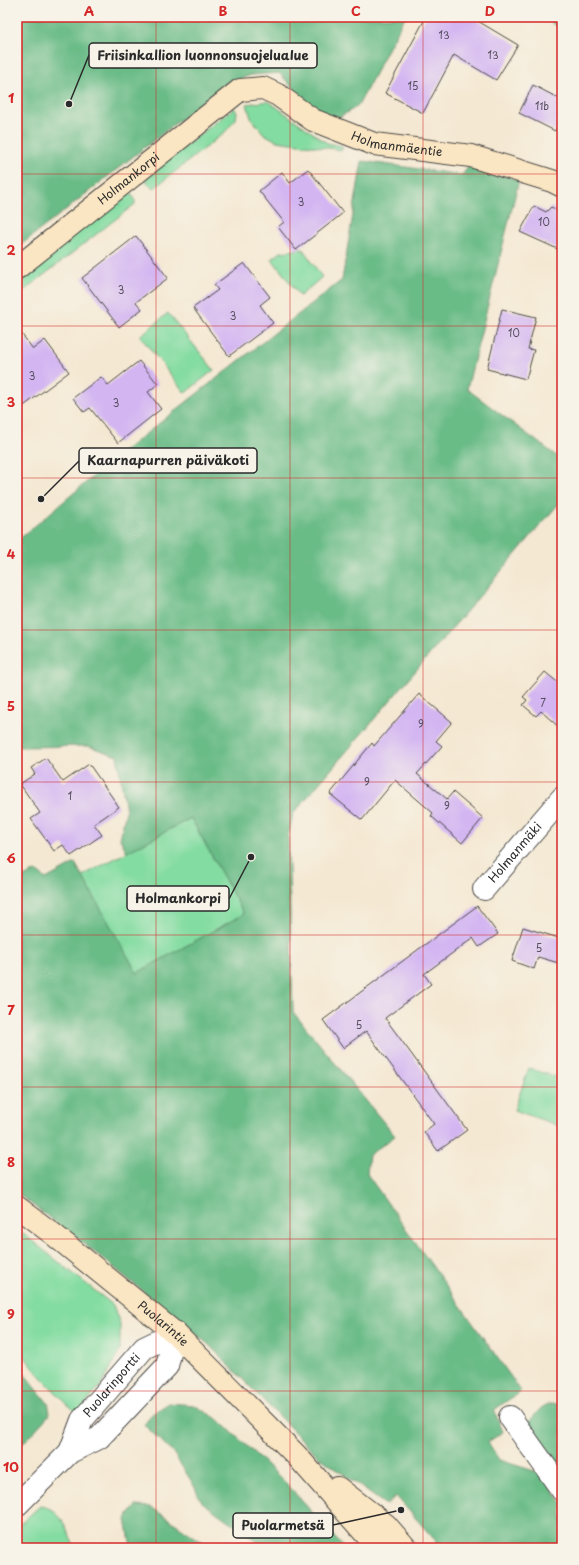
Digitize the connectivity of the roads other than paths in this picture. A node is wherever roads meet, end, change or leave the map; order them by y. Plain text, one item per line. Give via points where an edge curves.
1 (240, 90) joint
2 (562, 186) edge
3 (17, 268) edge
4 (562, 798) edge
5 (484, 889) dead end
6 (17, 1207) edge
7 (175, 1334) junction
8 (510, 1417) dead end
9 (70, 1452) junction
10 (296, 1455) junction
11 (562, 1490) edge
12 (17, 1505) edge
13 (378, 1548) edge
14 (406, 1548) edge

1 - 2 main road, Holmanmäentie via 263,88 278,95 312,120 374,144 471,156
1 - 3 main road, Holmankorpi
4 - 5 street, Holmanmäki
6 - 7 main road, Puolarintie via 54,1234
7 - 9 street, Puolarinportti via 144,1348 82,1420
7 - 9 street, Puolarinportti via 167,1366 99,1438
7 - 10 main road, Puolarintie
8 - 11 street
9 - 12 street, Puolarinportti
10 - 13 main road, Puolarintie
10 - 14 main road, Puolarintie via 386,1525

